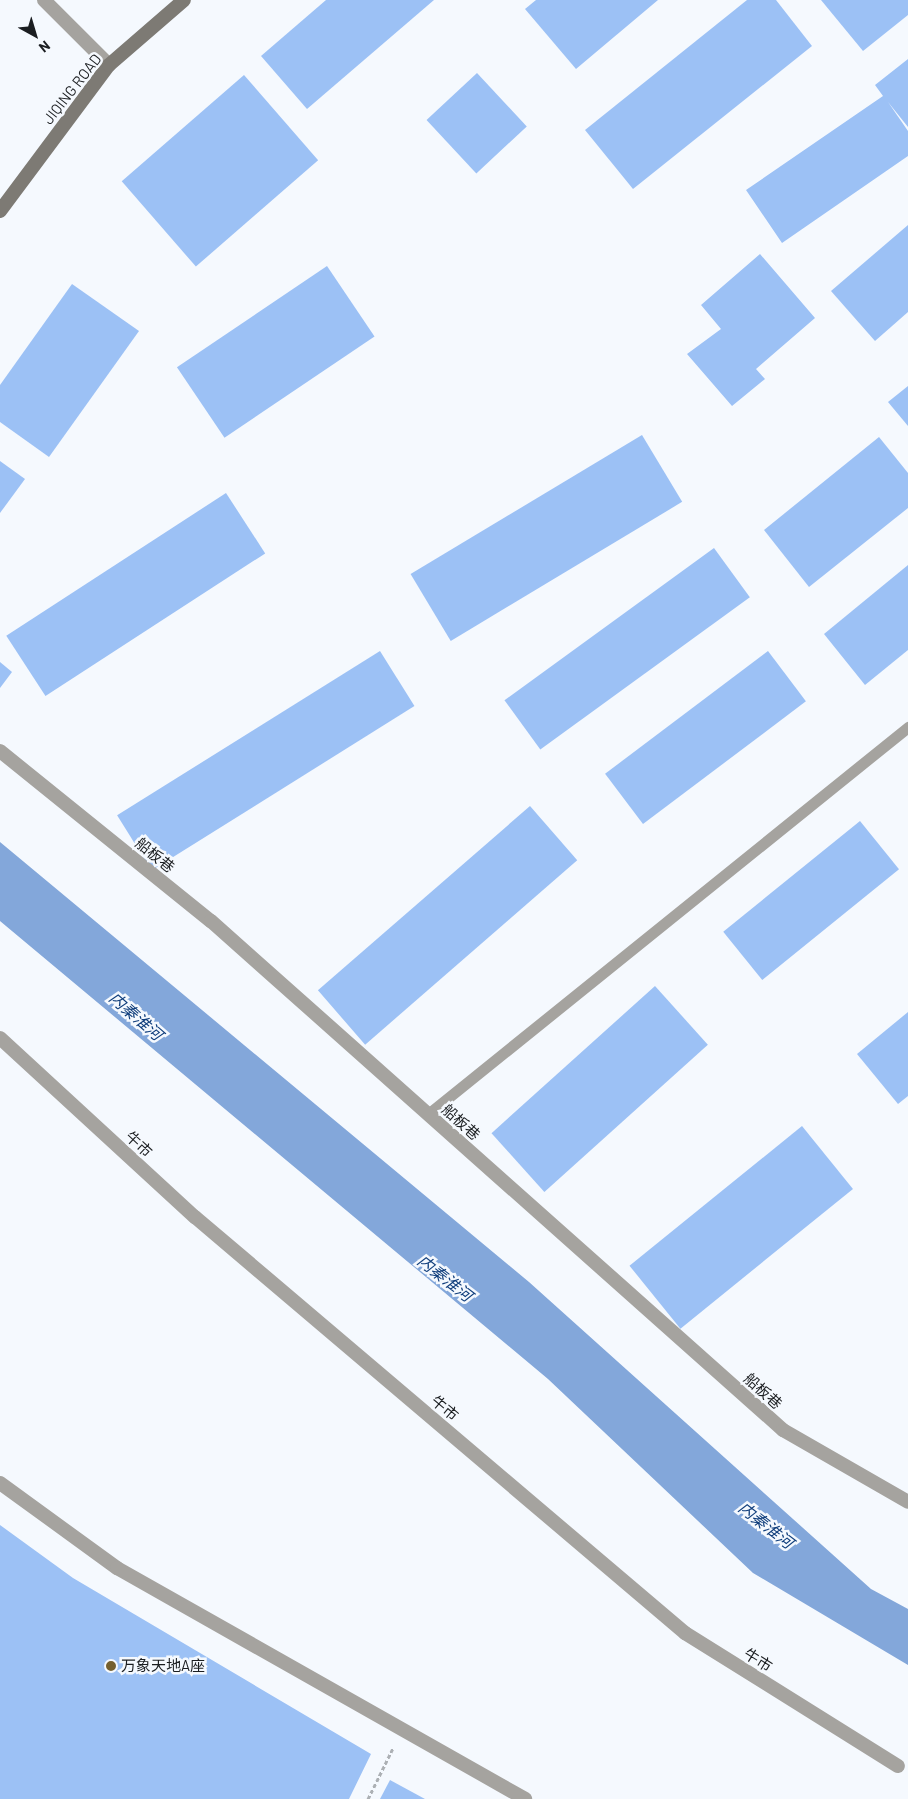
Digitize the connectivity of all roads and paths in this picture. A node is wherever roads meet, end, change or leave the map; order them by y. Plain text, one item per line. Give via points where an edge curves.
1 (44, 0) edge
2 (184, 0) edge
3 (109, 64) junction
4 (0, 211) edge
5 (908, 727) edge
6 (0, 752) edge
7 (0, 1038) edge
8 (428, 1114) junction
9 (0, 1483) edge
10 (908, 1502) edge
11 (403, 1730) junction
12 (898, 1766) dead end
13 (368, 1799) edge
14 (525, 1799) edge

1 - 3 street
2 - 3 main road, JIQING ROAD
3 - 4 main road, JIQING ROAD
5 - 8 lane
6 - 8 street, 船板巷 via 211,921
7 - 12 street, 牛市 via 195,1217 685,1633
8 - 10 street, 船板巷 via 783,1430
9 - 11 street via 117,1568
11 - 13 path
11 - 14 street

